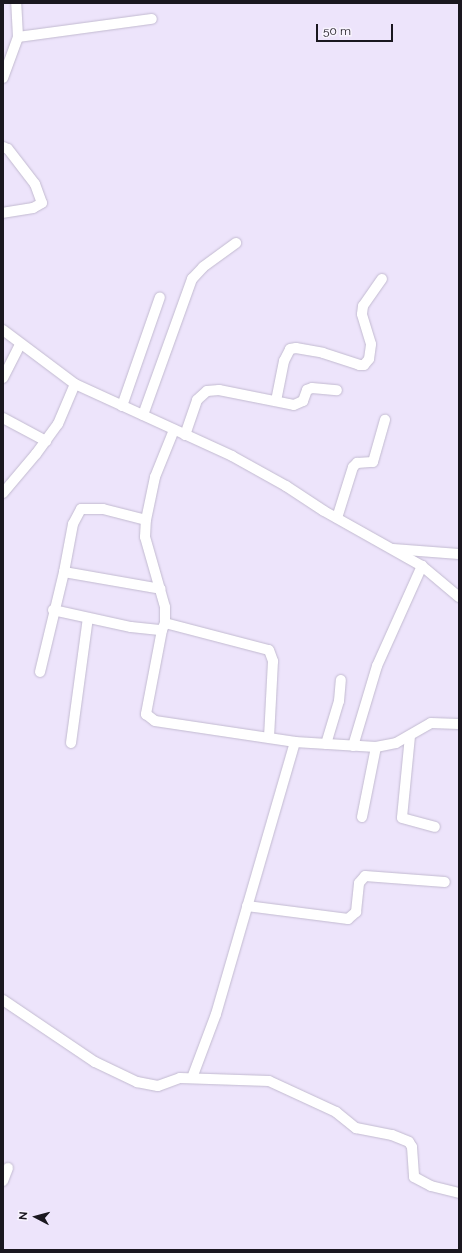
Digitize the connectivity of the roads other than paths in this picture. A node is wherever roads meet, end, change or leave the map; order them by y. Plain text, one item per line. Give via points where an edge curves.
1 (16, 3) edge
2 (152, 19) dead end
3 (18, 37) junction
4 (3, 78) edge
5 (3, 147) edge
6 (3, 213) edge
7 (236, 243) dead end
8 (382, 279) dead end
9 (160, 297) dead end
10 (3, 330) edge
11 (20, 344) junction
12 (3, 378) edge
13 (75, 384) junction
14 (337, 390) dead end
15 (276, 402) junction
16 (122, 406) junction
17 (143, 415) junction
18 (3, 418) edge
19 (385, 420) dead end
20 (174, 430) junction
21 (185, 435) junction
22 (46, 441) junction
23 (3, 493) edge
24 (337, 518) junction
25 (146, 520) junction
26 (392, 548) junction
27 (459, 554) edge
28 (422, 566) junction
29 (64, 572) junction
30 (161, 589) junction
31 (459, 597) edge
32 (53, 610) junction
33 (88, 618) junction
34 (164, 627) junction
35 (40, 672) dead end
36 (341, 680) dead end
37 (459, 724) edge
38 (410, 736) junction
39 (269, 737) junction
40 (295, 742) junction
41 (71, 743) dead end
42 (326, 744) junction
43 (353, 746) junction
44 (376, 747) junction
45 (362, 816) dead end
46 (435, 827) dead end
47 (445, 882) dead end
48 (248, 906) junction
49 (3, 1000) edge
50 (192, 1078) junction
51 (8, 1168) dead end
52 (3, 1181) edge
53 (459, 1193) edge

1 - 3 street
2 - 3 street
3 - 4 street
5 - 6 street via 8,149 35,184 42,203 33,208
7 - 17 street via 203,267 192,279
8 - 15 street via 363,306 362,314 370,344 368,360 364,365 324,353 290,349 284,361
9 - 16 street
10 - 11 street
11 - 12 street
11 - 13 street
13 - 16 street
13 - 22 street via 58,424
14 - 15 street via 312,388 299,404
15 - 21 street via 219,390 207,390 197,400
16 - 17 street
17 - 20 street
18 - 22 street
19 - 24 street via 373,462 357,463 354,467
20 - 21 street
20 - 25 street via 158,470
21 - 24 street via 279,482
22 - 23 street
24 - 26 street
25 - 29 street via 103,509 81,509 73,524
25 - 30 street via 145,537
26 - 27 street
26 - 28 street
28 - 31 street
28 - 43 street via 377,666
29 - 30 street
29 - 32 street
30 - 34 street via 165,607
32 - 33 street
32 - 35 street
33 - 34 street via 154,631
33 - 41 street
34 - 39 street via 269,650 273,661
34 - 39 street via 146,708 148,718 168,724
36 - 42 street via 339,701
37 - 38 street via 431,723
38 - 44 street via 396,743
38 - 46 street via 402,818
39 - 40 street
40 - 42 street
40 - 48 street
42 - 43 street
43 - 44 street
44 - 45 street
47 - 48 street via 365,876 359,883 356,912 348,919
48 - 50 street via 216,1014
49 - 50 street via 95,1062 127,1078 158,1086 180,1078
50 - 53 street via 268,1081 336,1112 356,1128 392,1135 409,1142 412,1147 414,1177 431,1186
51 - 52 street

